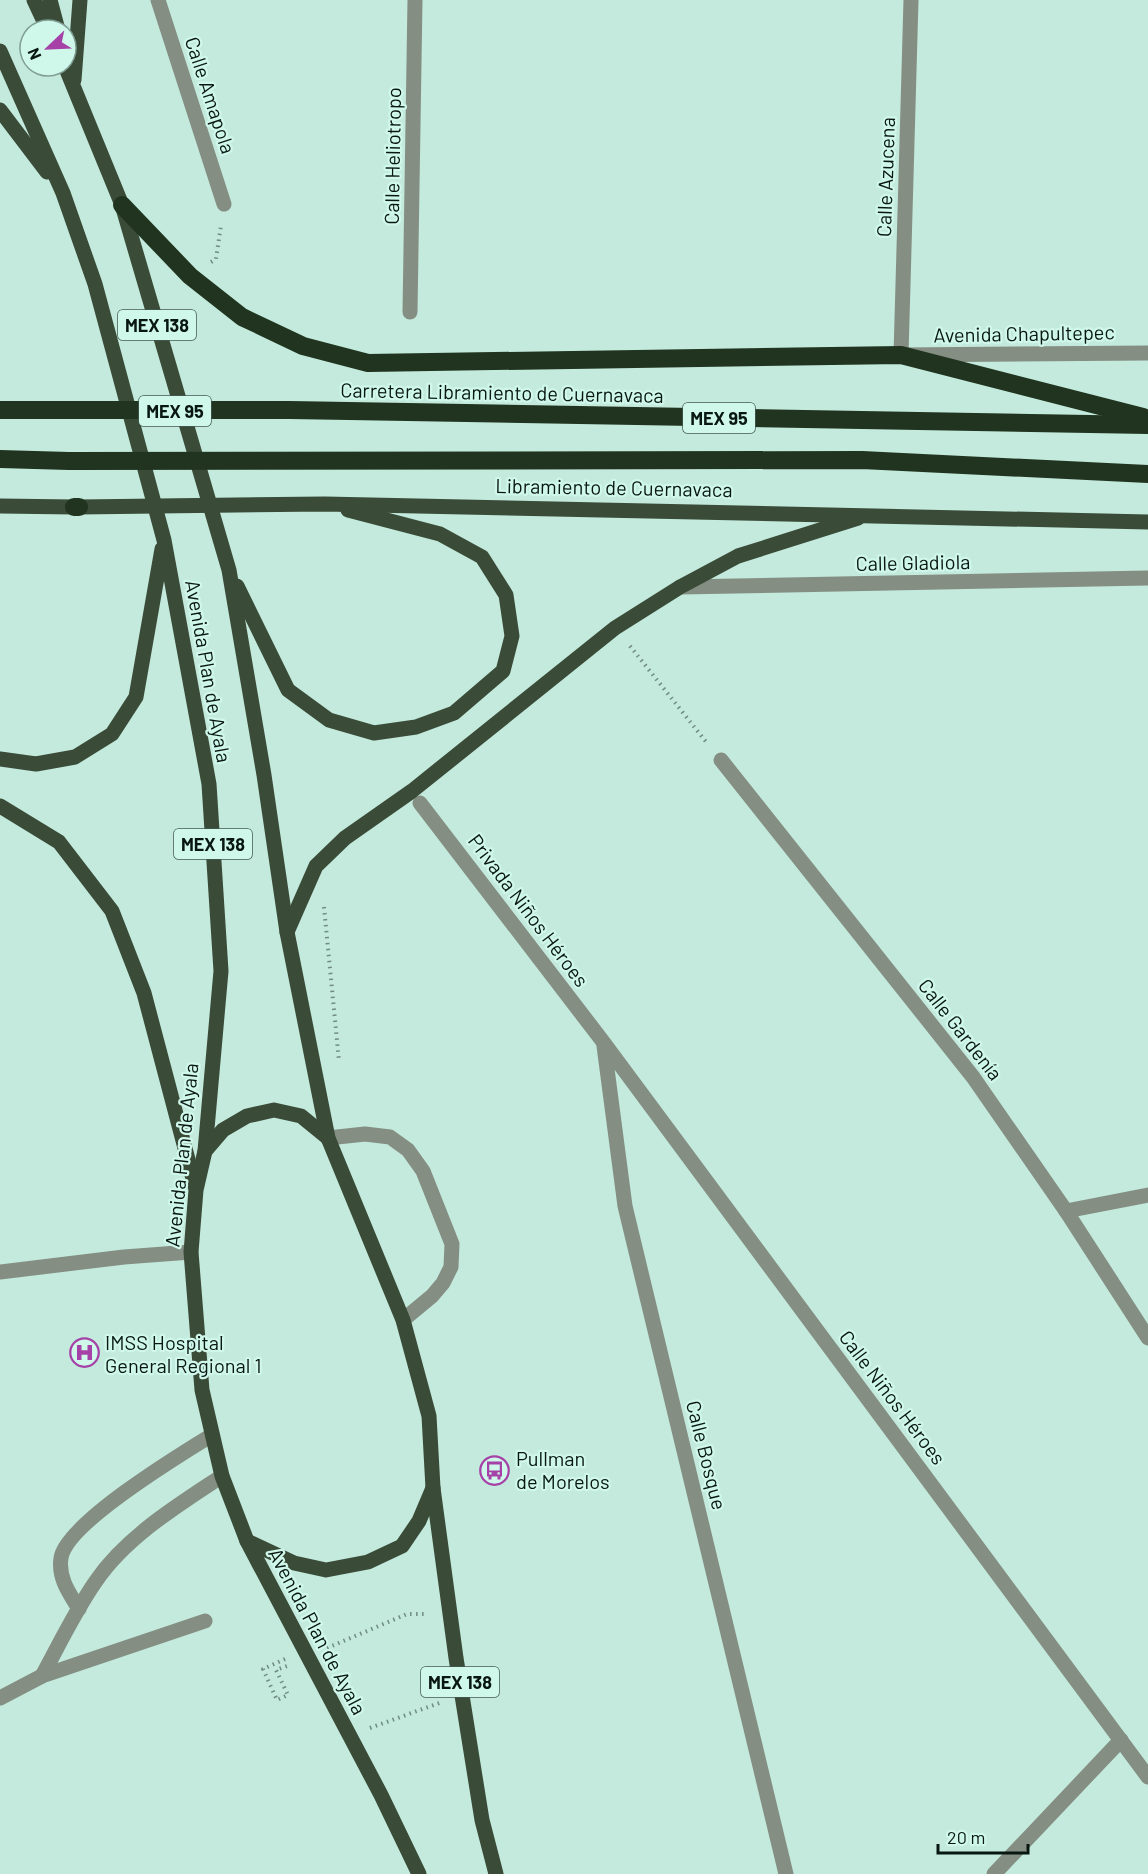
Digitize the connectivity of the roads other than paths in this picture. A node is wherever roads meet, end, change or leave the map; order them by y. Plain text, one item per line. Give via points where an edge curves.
1 (34, 0) edge
2 (50, 0) edge
3 (80, 0) edge
4 (158, 0) edge
5 (415, 0) edge
6 (911, 0) edge
7 (42, 18) edge
8 (55, 18) edge
9 (0, 51) edge
10 (71, 78) edge
11 (72, 78) edge
12 (74, 83) junction
13 (0, 110) edge
14 (63, 193) junction
15 (224, 204) road end
16 (122, 205) junction
17 (410, 312) dead end
18 (1148, 353) edge
19 (901, 356) junction
20 (0, 399) edge
21 (0, 410) edge
22 (60, 411) junction
23 (1148, 419) edge
24 (1148, 425) edge
25 (0, 459) edge
26 (1148, 474) edge
27 (325, 504) junction
28 (0, 506) edge
29 (870, 515) junction
30 (1148, 522) edge
31 (164, 540) junction
32 (229, 570) junction
33 (1148, 578) edge
34 (680, 587) junction
35 (0, 759) edge
36 (721, 760) road end
37 (420, 803) dead end
38 (0, 806) edge
39 (287, 932) junction
40 (604, 1043) junction
41 (328, 1138) junction
42 (205, 1150) junction
43 (196, 1190) junction
44 (1148, 1195) edge
45 (1066, 1210) junction
46 (191, 1252) junction
47 (0, 1272) edge
48 (403, 1320) junction
49 (1148, 1338) edge
50 (212, 1435) junction
51 (222, 1476) junction
52 (433, 1488) junction
53 (247, 1541) junction
54 (79, 1609) junction
55 (205, 1621) dead end
56 (42, 1676) junction
57 (0, 1698) edge
58 (1121, 1740) junction
59 (1148, 1777) edge
60 (419, 1874) edge
61 (496, 1874) edge
62 (786, 1874) edge
63 (994, 1874) edge

1 - 7 main road
2 - 8 main road
3 - 12 main road, MEX 138
4 - 15 street, Calle Amapola
5 - 17 street, Calle Heliotropo
6 - 19 street, Calle Azucena
9 - 14 main road, MEX 138
10 - 12 main road, MEX 138
11 - 12 main road
12 - 16 main road, MEX 138
13 - 14 main road, MEX 138
14 - 31 main road, MEX 138 via 95,284
16 - 19 highway via 190,276 242,317 303,346 369,363
16 - 32 main road, MEX 138
18 - 19 street, Avenida Chapultepec
19 - 23 highway
20 - 22 highway
21 - 22 highway, Carretera Libramiento de Cuernavaca / MEX 95
22 - 24 highway, Carretera Libramiento de Cuernavaca / MEX 95 via 290,410
25 - 26 highway, MEX 95 via 862,460
27 - 28 main road, Libramiento de Cuernavaca
27 - 29 main road, Libramiento de Cuernavaca
27 - 32 main road via 440,534 482,557 506,595 512,636 503,671 454,713 416,727 374,733 329,720 288,690
29 - 30 main road, Libramiento de Cuernavaca
29 - 34 main road via 738,556
31 - 35 main road via 136,697 112,734 75,757 36,764
31 - 42 main road, Avenida Plan de Ayala / MEX 138 via 209,784 221,971
32 - 39 main road, Avenida Plan de Ayala / MEX 138
33 - 34 street, Calle Gladiola
34 - 39 main road via 615,628 412,791 345,838 316,866
36 - 45 street, Calle Gardenía via 973,1077
37 - 40 street, Privada Niños Héroes
38 - 43 main road via 59,842 112,911 144,993
39 - 41 main road, Avenida Plan de Ayala / MEX 138
40 - 58 street, Calle Niños Héroes
40 - 62 street, Calle Bosque via 625,1206
41 - 42 main road via 302,1116 274,1110 248,1116 223,1130
41 - 48 main road, Avenida Plan de Ayala / MEX 138
41 - 48 street via 365,1134 390,1137 408,1150 423,1171 452,1244 451,1267 432,1296
42 - 43 main road, Avenida Plan de Ayala / MEX 138
43 - 46 main road, Avenida Plan de Ayala / MEX 138
44 - 45 street
45 - 49 street, Calle Gardenía
46 - 47 street
46 - 50 main road, Avenida Plan de Ayala / MEX 138 via 202,1390
48 - 52 main road, Avenida Plan de Ayala / MEX 138 via 429,1416
50 - 51 main road, Avenida Plan de Ayala / MEX 138
50 - 54 street via 117,1497 69,1540 61,1555 60,1570
51 - 53 main road, Avenida Plan de Ayala / MEX 138
51 - 54 street via 168,1512 121,1551 97,1579
52 - 53 main road via 419,1521 402,1546 368,1562 326,1570 294,1563
52 - 61 main road, Avenida Plan de Ayala / MEX 138 via 482,1820
53 - 60 main road, Avenida Plan de Ayala / MEX 138
54 - 56 street
55 - 56 street
56 - 57 street
58 - 59 street, Calle Niños Héroes
58 - 63 street

